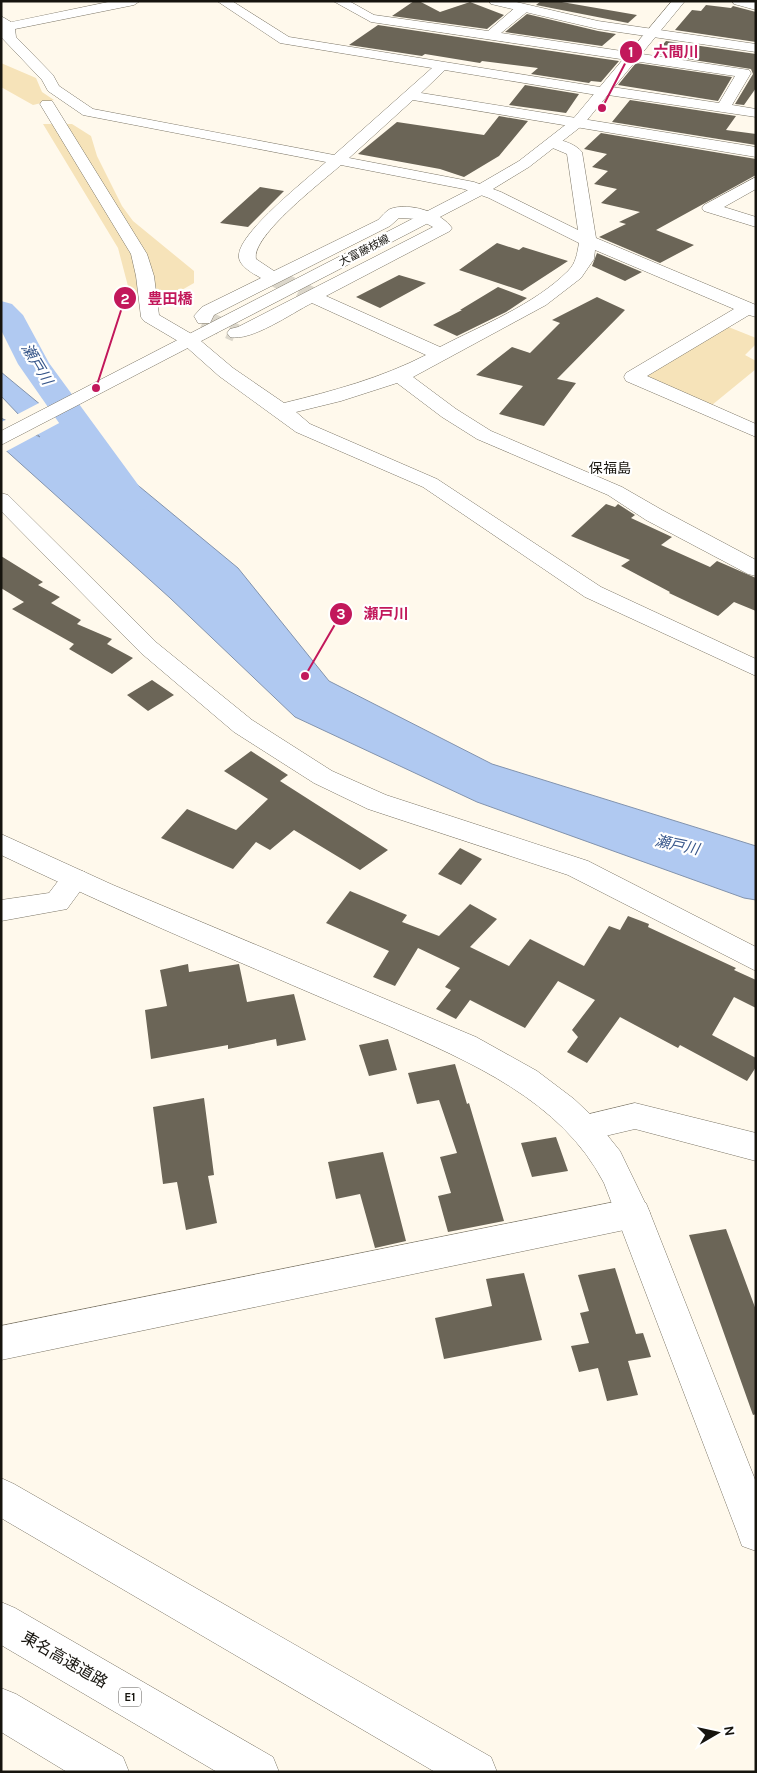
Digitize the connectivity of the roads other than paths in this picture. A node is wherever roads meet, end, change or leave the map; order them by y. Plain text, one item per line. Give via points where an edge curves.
1 (134, 1) edge
2 (223, 1) edge
3 (339, 1) edge
4 (495, 1) edge
5 (679, 1) edge
6 (738, 1) edge
7 (756, 6) edge
8 (523, 8) junction
9 (5, 23) edge
10 (652, 33) junction
11 (490, 36) junction
12 (756, 48) edge
13 (632, 56) junction
14 (442, 66) junction
15 (604, 91) junction
16 (409, 95) junction
17 (47, 104) dead end
18 (723, 108) junction
19 (756, 113) edge
20 (577, 122) junction
21 (553, 143) junction
22 (756, 152) edge
23 (338, 159) junction
24 (756, 182) edge
25 (482, 189) junction
26 (428, 217) junction
27 (756, 222) edge
28 (588, 241) junction
29 (275, 278) junction
30 (312, 296) junction
31 (751, 310) edge
32 (204, 319) dead end
33 (236, 332) tunnel mouth
34 (184, 343) junction
35 (442, 354) junction
36 (400, 376) junction
37 (282, 410) junction
38 (756, 431) edge
39 (1, 439) edge
40 (1, 499) edge
41 (756, 569) edge
42 (756, 668) edge
43 (1, 844) edge
44 (75, 879) junction
45 (1, 911) edge
46 (756, 960) edge
47 (584, 1128) junction
48 (756, 1147) edge
49 (634, 1213) junction
50 (1, 1343) edge
51 (1, 1497) edge
52 (756, 1532) edge
53 (1, 1622) edge
54 (1, 1709) edge
55 (108, 1772) edge
56 (258, 1772) edge
57 (476, 1772) edge

1 - 9 main road
2 - 14 main road via 285,40
3 - 11 main road via 371,18
4 - 8 main road
5 - 10 main road, 大富藤枝線
6 - 7 main road
8 - 10 main road via 566,19
8 - 11 main road
9 - 23 main road via 9,38 48,78 52,88 88,112
10 - 12 main road
10 - 13 main road, 大富藤枝線
11 - 13 main road
13 - 15 main road, 大富藤枝線
13 - 18 main road via 744,73
14 - 15 main road
14 - 16 main road
15 - 18 main road
15 - 20 main road, 大富藤枝線
16 - 20 main road
16 - 23 main road
17 - 34 main road via 140,254 150,317
18 - 19 main road
20 - 21 main road, 大富藤枝線
20 - 22 main road
21 - 25 main road, 大富藤枝線
21 - 28 main road via 574,152
23 - 25 main road
23 - 29 main road via 268,222 248,247 246,256 249,263
24 - 27 main road via 710,208
25 - 26 main road, 大富藤枝線
25 - 28 main road
26 - 29 main road via 394,213 384,223
26 - 30 main road via 444,228
26 - 34 main road, 大富藤枝線
28 - 31 main road
28 - 35 main road via 584,260 575,274 540,301
29 - 32 main road via 208,311
30 - 33 main road via 243,332
30 - 35 main road
31 - 38 main road via 633,377
34 - 37 main road
34 - 39 main road, 大富藤枝線
35 - 36 main road
36 - 37 main road
36 - 41 main road via 484,435 615,491
37 - 42 main road via 303,428 430,484 594,592
40 - 46 main road via 149,648 243,726 323,777 395,808 578,868
43 - 44 main road
44 - 45 main road via 57,902
44 - 47 main road via 465,1046 509,1068 544,1091
47 - 48 main road via 635,1116
47 - 49 main road via 610,1162
49 - 50 main road
49 - 52 main road
51 - 57 main road
53 - 56 main road, 東名高速道路 / E1
54 - 55 main road

